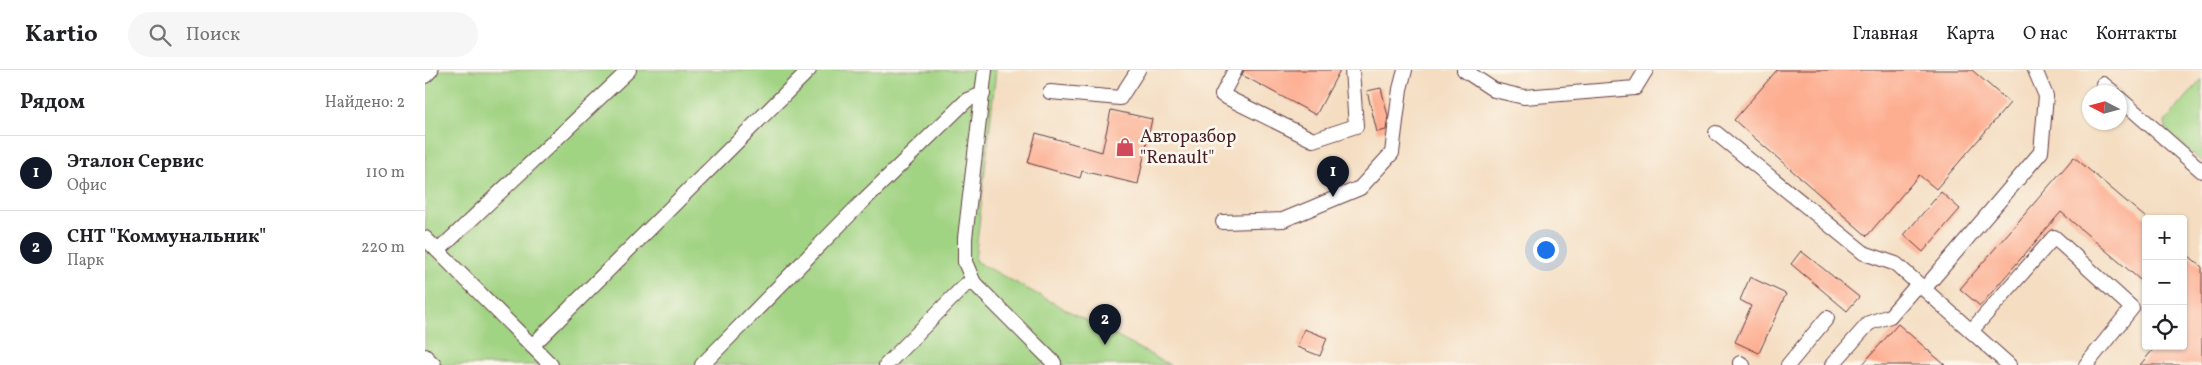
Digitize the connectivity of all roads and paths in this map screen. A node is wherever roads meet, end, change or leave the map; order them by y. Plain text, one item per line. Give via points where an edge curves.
1 (431, 70) edge
2 (629, 70) edge
3 (809, 70) edge
4 (985, 70) edge
5 (1138, 70) edge
6 (1235, 70) edge
7 (1352, 70) edge
8 (1405, 70) edge
9 (1463, 70) edge
10 (1646, 70) edge
11 (2035, 70) edge
12 (425, 76) edge
13 (1050, 92) dead end
14 (983, 94) junction
15 (2127, 105) edge
16 (1717, 133) dead end
17 (2202, 171) edge
18 (1223, 222) dead end
19 (425, 238) edge
20 (438, 251) junction
21 (974, 283) junction
22 (1921, 287) junction
23 (1827, 318) dead end
24 (1971, 331) junction
25 (532, 346) junction
26 (425, 356) edge
27 (434, 365) edge
28 (551, 365) edge
29 (702, 365) edge
30 (886, 365) edge
31 (1053, 365) edge
32 (1788, 365) edge
33 (1832, 365) edge
34 (2009, 365) edge
35 (2086, 365) edge

1 - 12 street
2 - 20 street
3 - 25 street
4 - 14 street
5 - 13 street via 1120,98
6 - 7 street via 1222,95 1313,140 1357,126
8 - 18 street via 1392,153 1360,188 1283,220
9 - 10 street via 1494,90 1524,97 1635,88
11 - 22 street via 2046,96 2041,152
14 - 21 street via 965,238 965,262
14 - 29 street via 967,100 861,202
15 - 17 street
16 - 22 street via 1864,253 1896,264
19 - 20 street
20 - 25 street
21 - 30 street via 965,285
21 - 31 street via 1055,363
22 - 24 street
22 - 33 street via 1889,316 1869,323
23 - 32 street
24 - 34 street
24 - 35 street via 2053,237 2132,308
25 - 28 street
26 - 27 street

